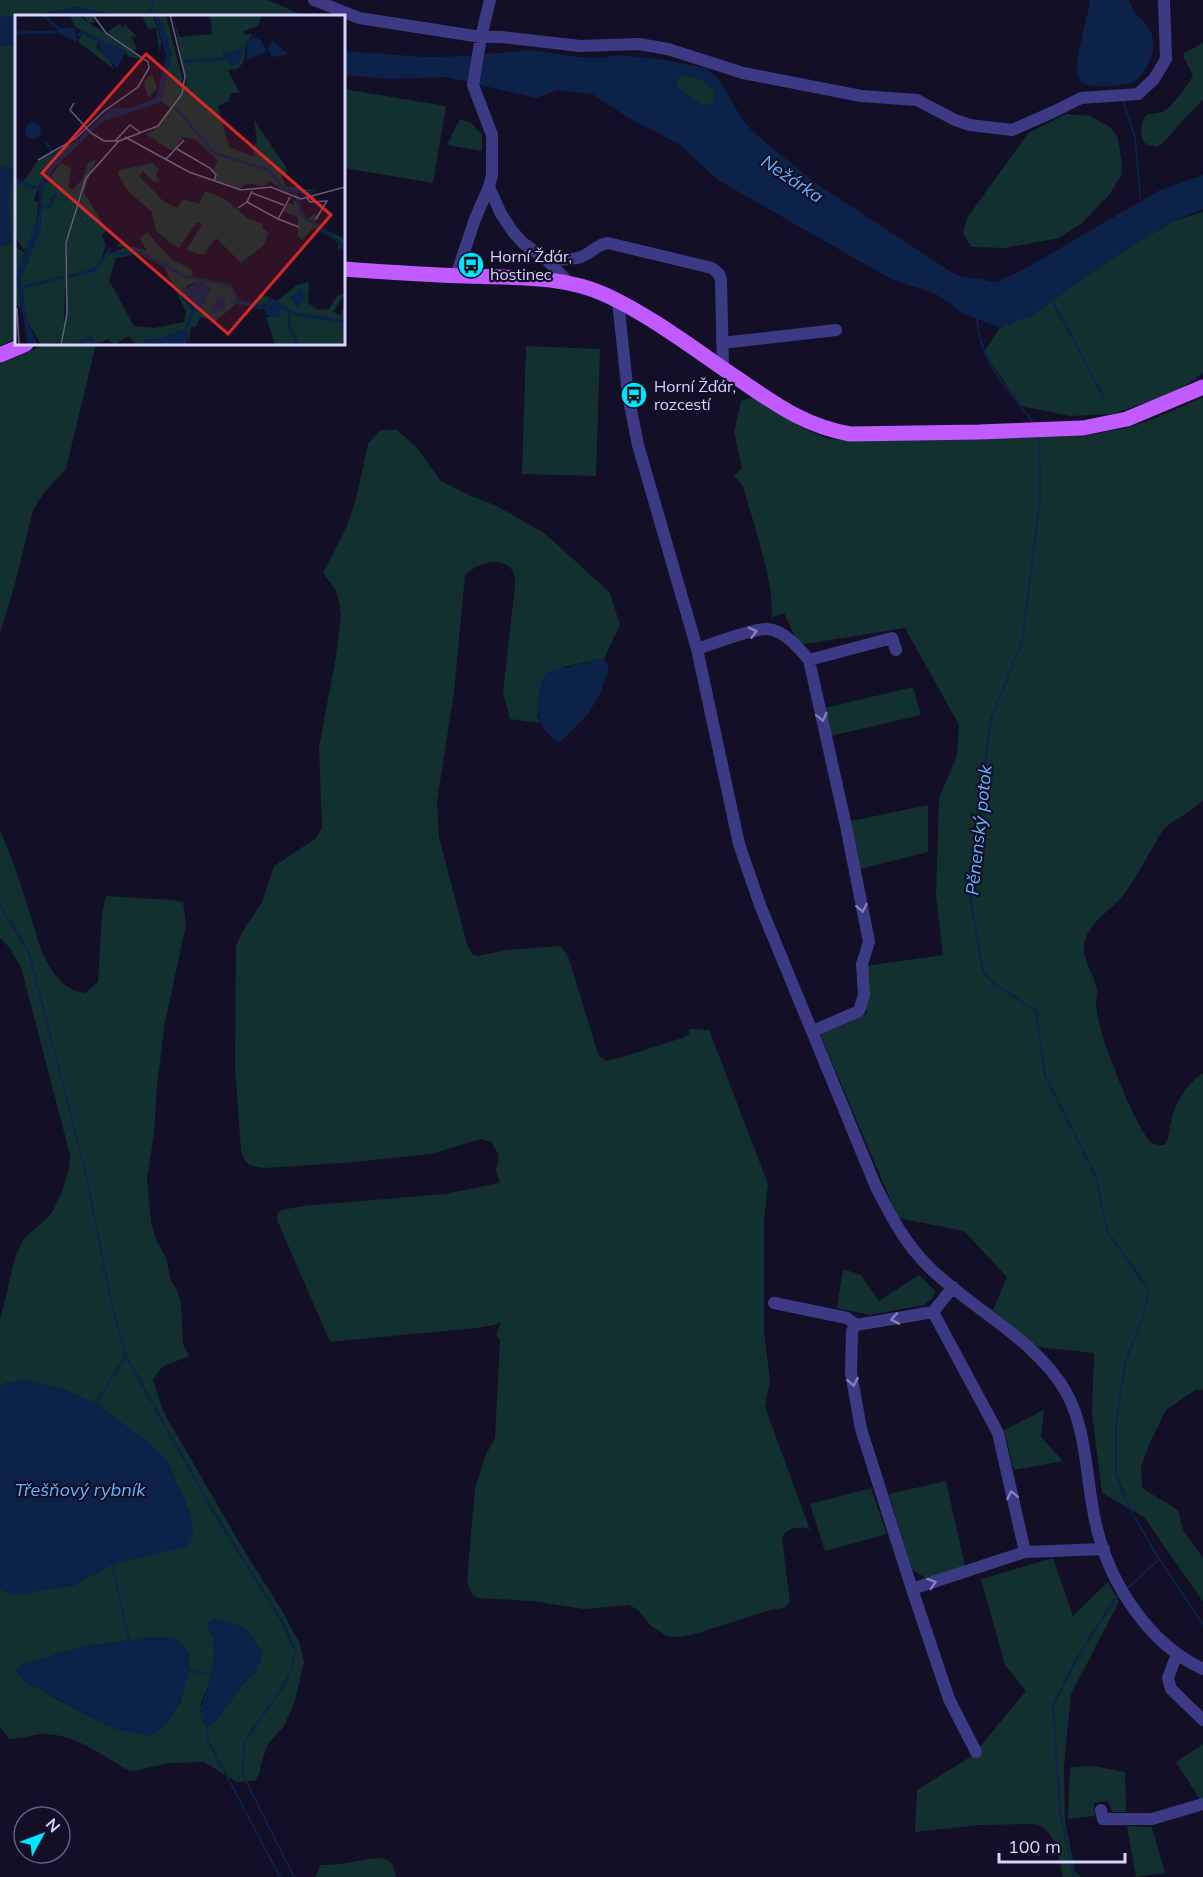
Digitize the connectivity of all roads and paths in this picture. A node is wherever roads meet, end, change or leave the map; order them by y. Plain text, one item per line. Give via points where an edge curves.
1 (314, 0) edge
2 (490, 0) edge
3 (1164, 0) edge
4 (480, 42) junction
5 (489, 187) junction
6 (501, 214) junction
7 (475, 219) junction
8 (547, 260) junction
9 (345, 270) edge
10 (456, 276) junction
11 (569, 283) junction
12 (618, 301) junction
13 (836, 330) dead end
14 (722, 343) junction
15 (24, 345) edge
16 (0, 355) edge
17 (723, 368) junction
18 (1203, 387) edge
19 (697, 649) junction
20 (896, 650) dead end
21 (809, 660) junction
22 (813, 1031) junction
23 (953, 1287) junction
24 (774, 1303) dead end
25 (933, 1312) junction
26 (856, 1325) junction
27 (1104, 1549) junction
28 (1025, 1552) junction
29 (912, 1590) junction
30 (1177, 1654) junction
31 (1203, 1670) edge
32 (1203, 1720) edge
33 (976, 1752) dead end
34 (1203, 1804) edge
35 (1101, 1809) dead end

1 - 4 street via 359,18
2 - 4 street
3 - 4 street via 1166,59 1154,79 1138,94 1081,98 1012,130 970,125 917,100 861,96 763,78 639,44 580,46 501,37
4 - 5 street via 473,85 492,135
5 - 6 street
5 - 7 street
6 - 7 street
6 - 8 street via 523,243
7 - 10 street
8 - 11 street
8 - 14 street via 578,258 599,244 608,243 712,268 722,280
9 - 10 main road
10 - 11 main road
11 - 12 main road
12 - 17 main road
12 - 19 street via 628,395 638,445
13 - 14 street
14 - 17 street
15 - 16 main road
17 - 18 main road via 801,420 850,434 1083,428 1127,418
19 -> 21 street via 766,629 785,636
19 - 22 street via 739,844
20 - 21 street via 892,638
21 -> 22 street via 869,942 862,964 864,995 859,1011
22 - 23 street via 876,1187 899,1232 929,1267
23 - 25 street
23 - 27 street via 1025,1344 1065,1391 1085,1454
24 - 26 street via 847,1318
25 -> 26 street
28 -> 25 street via 998,1433
26 -> 29 street via 852,1330 851,1373 861,1429
27 - 28 street
27 - 30 street via 1130,1606
29 -> 28 street
29 - 33 street via 949,1699
30 - 31 street
30 - 32 street via 1168,1678 1171,1689
34 - 35 street via 1152,1820 1103,1819

